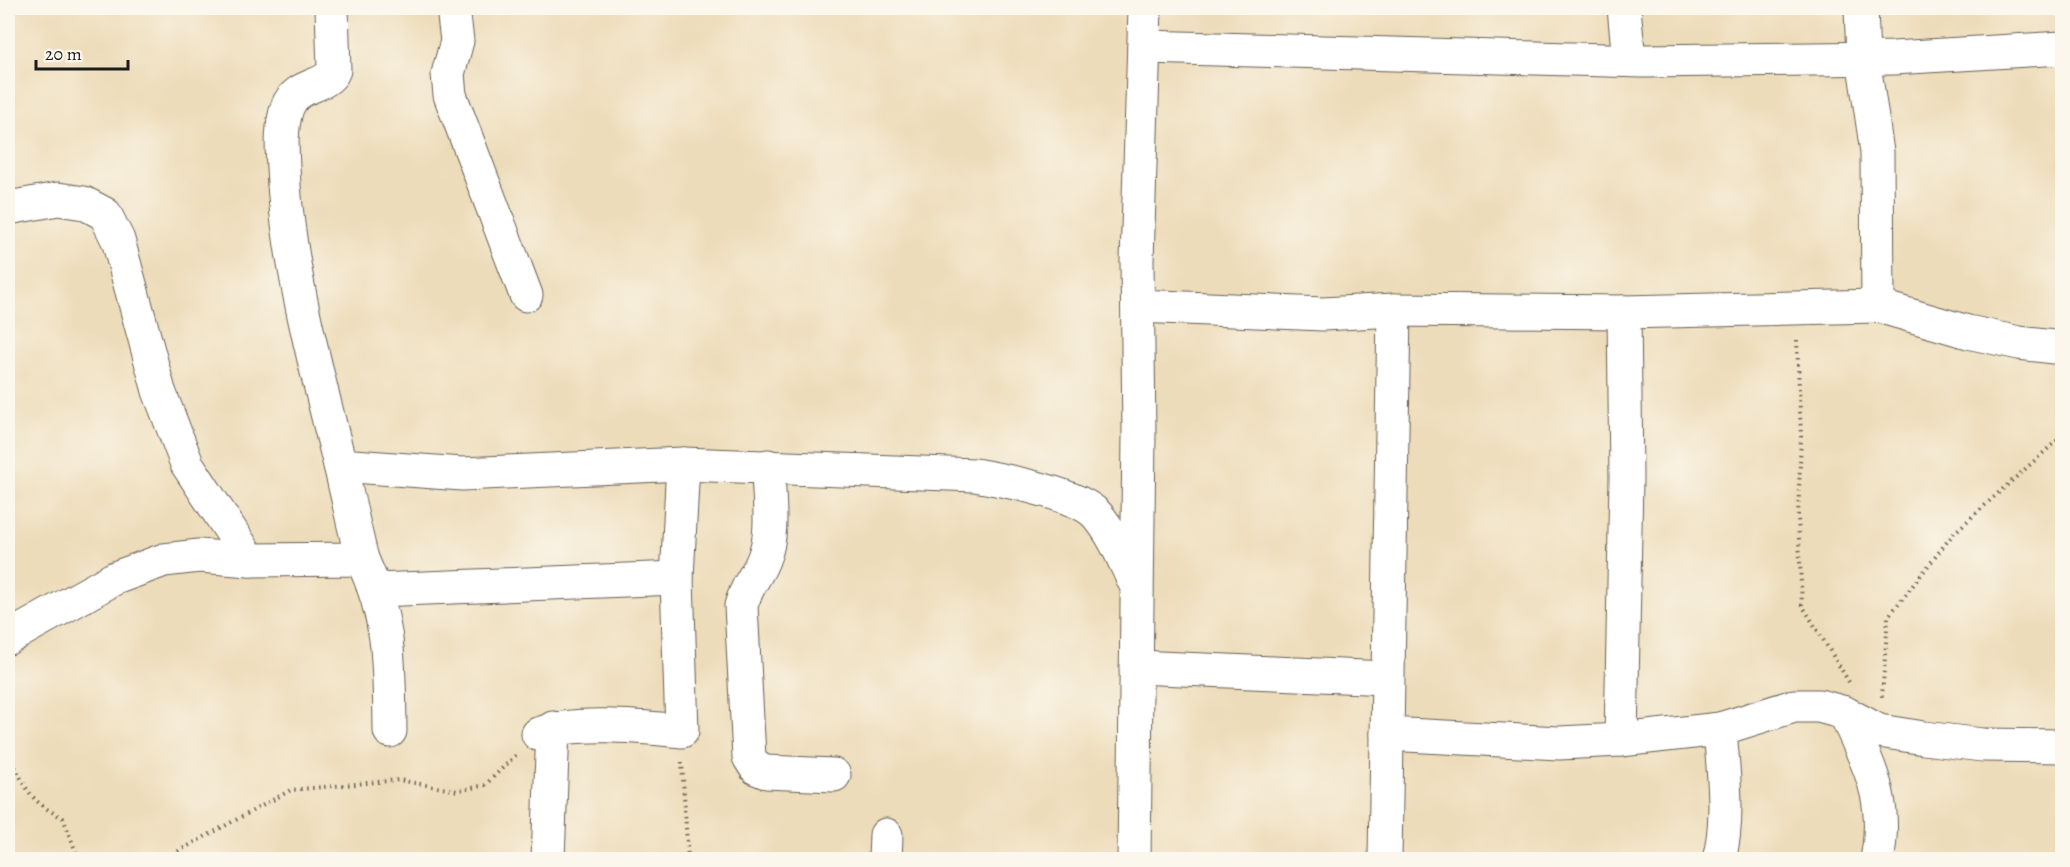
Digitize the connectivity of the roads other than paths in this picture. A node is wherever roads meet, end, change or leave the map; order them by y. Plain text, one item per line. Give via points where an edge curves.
1 (332, 8) edge
2 (453, 8) edge
3 (1145, 8) edge
4 (1624, 8) edge
5 (1861, 8) edge
6 (1144, 47) junction
7 (2062, 48) edge
8 (1863, 58) junction
9 (1629, 60) junction
10 (8, 208) edge
11 (526, 295) dead end
12 (1138, 306) junction
13 (1878, 306) junction
14 (1394, 310) junction
15 (1624, 312) junction
16 (2062, 348) edge
17 (683, 464) junction
18 (340, 465) junction
19 (768, 466) junction
20 (362, 559) junction
21 (250, 560) junction
22 (677, 578) junction
23 (1137, 588) junction
24 (376, 590) junction
25 (8, 638) edge
26 (1136, 667) junction
27 (1388, 678) junction
28 (1845, 713) junction
29 (1719, 729) junction
30 (390, 730) dead end
31 (1387, 734) junction
32 (1621, 740) junction
33 (2062, 746) edge
34 (834, 776) dead end
35 (548, 860) edge
36 (1134, 860) edge
37 (1385, 860) edge
38 (1719, 860) edge
39 (1877, 860) edge

1 - 18 street via 334,69 324,81 307,85 287,106 281,144 286,209 305,327
2 - 11 street via 457,41 448,74 450,95
3 - 6 street
4 - 9 street
5 - 8 street
6 - 9 street
6 - 12 street
7 - 8 street
8 - 9 street
8 - 13 street via 1877,152
10 - 21 street via 58,199 84,203 105,214 118,240 159,391 187,464
12 - 14 street via 1323,314
12 - 23 street
13 - 15 street
13 - 16 street via 1968,332
14 - 15 street
14 - 27 street
15 - 32 street via 1626,478
17 - 18 street via 462,474
17 - 19 street
17 - 22 street
18 - 20 street
19 - 23 street via 975,475 1014,482 1086,505 1097,514
19 - 34 street via 768,542 763,561 746,586 741,606 749,757 756,768 766,772
20 - 21 street
20 - 24 street
21 - 25 street via 199,556 164,560 115,578
22 - 24 street
22 - 35 street via 681,731 630,726 545,731
23 - 26 street
24 - 30 street via 387,644
26 - 27 street
26 - 36 street
27 - 31 street
28 - 29 street via 1820,706 1794,706
28 - 33 street via 1879,731 1982,745
28 - 39 street via 1872,773 1881,806 1882,835
29 - 32 street
29 - 38 street via 1724,831
31 - 32 street via 1559,743
31 - 37 street

